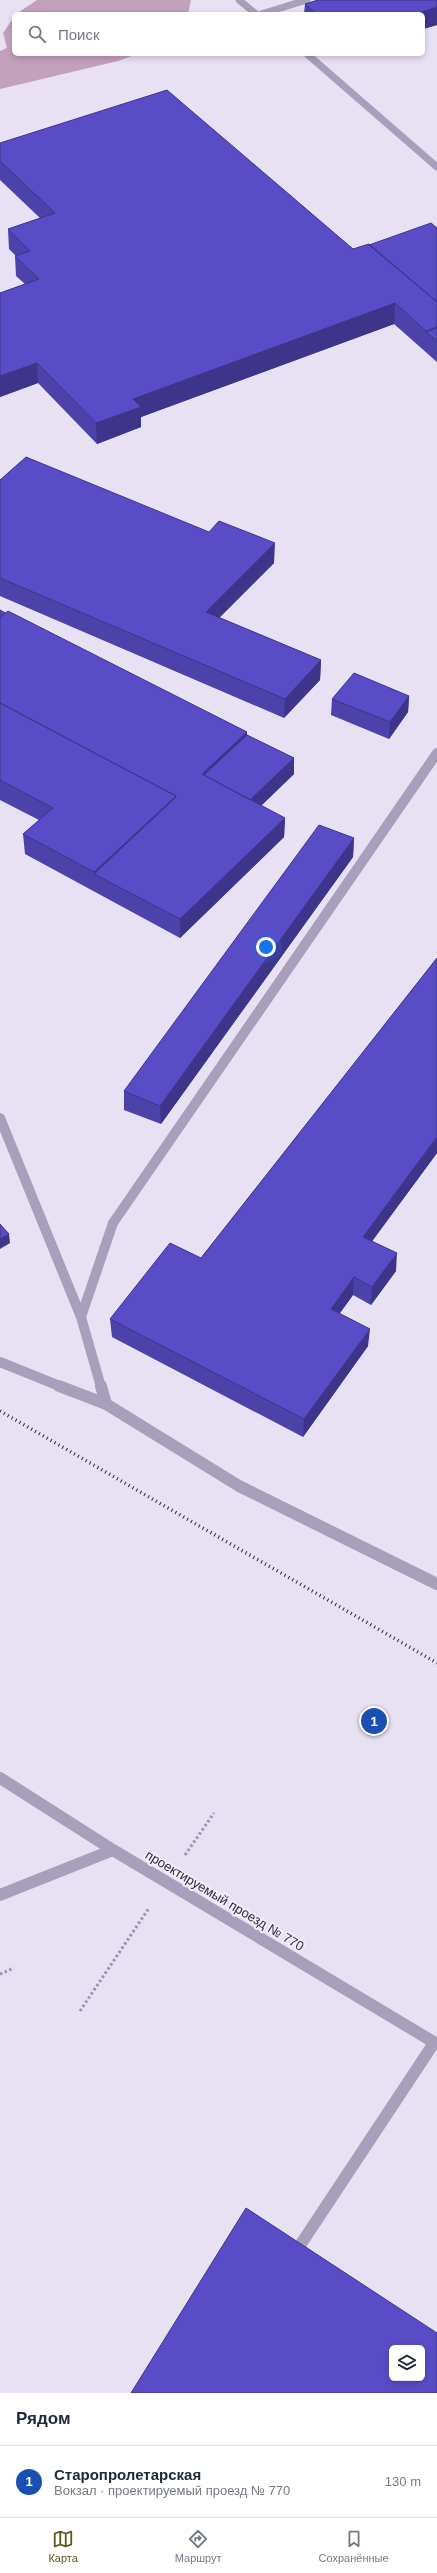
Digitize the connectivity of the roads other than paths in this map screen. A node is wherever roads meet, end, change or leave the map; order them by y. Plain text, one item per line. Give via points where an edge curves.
1 (239, 0) edge
2 (307, 0) edge
3 (254, 12) edge
4 (268, 12) edge
5 (309, 56) edge
6 (437, 167) edge
7 (437, 753) edge
8 (0, 1118) edge
9 (81, 1317) junction
10 (0, 1362) edge
11 (106, 1404) junction
12 (437, 1584) edge
13 (0, 1778) edge
14 (113, 1850) junction
15 (0, 1895) edge
16 (435, 2044) edge
17 (295, 2253) edge

1 - 3 street
2 - 4 street
5 - 6 street
7 - 9 street via 113,1223
8 - 9 street
9 - 11 street
10 - 11 street
11 - 12 street via 239,1486
13 - 14 street, проектируемый проезд № 770
14 - 15 street
14 - 16 street, проектируемый проезд № 770
16 - 17 street

